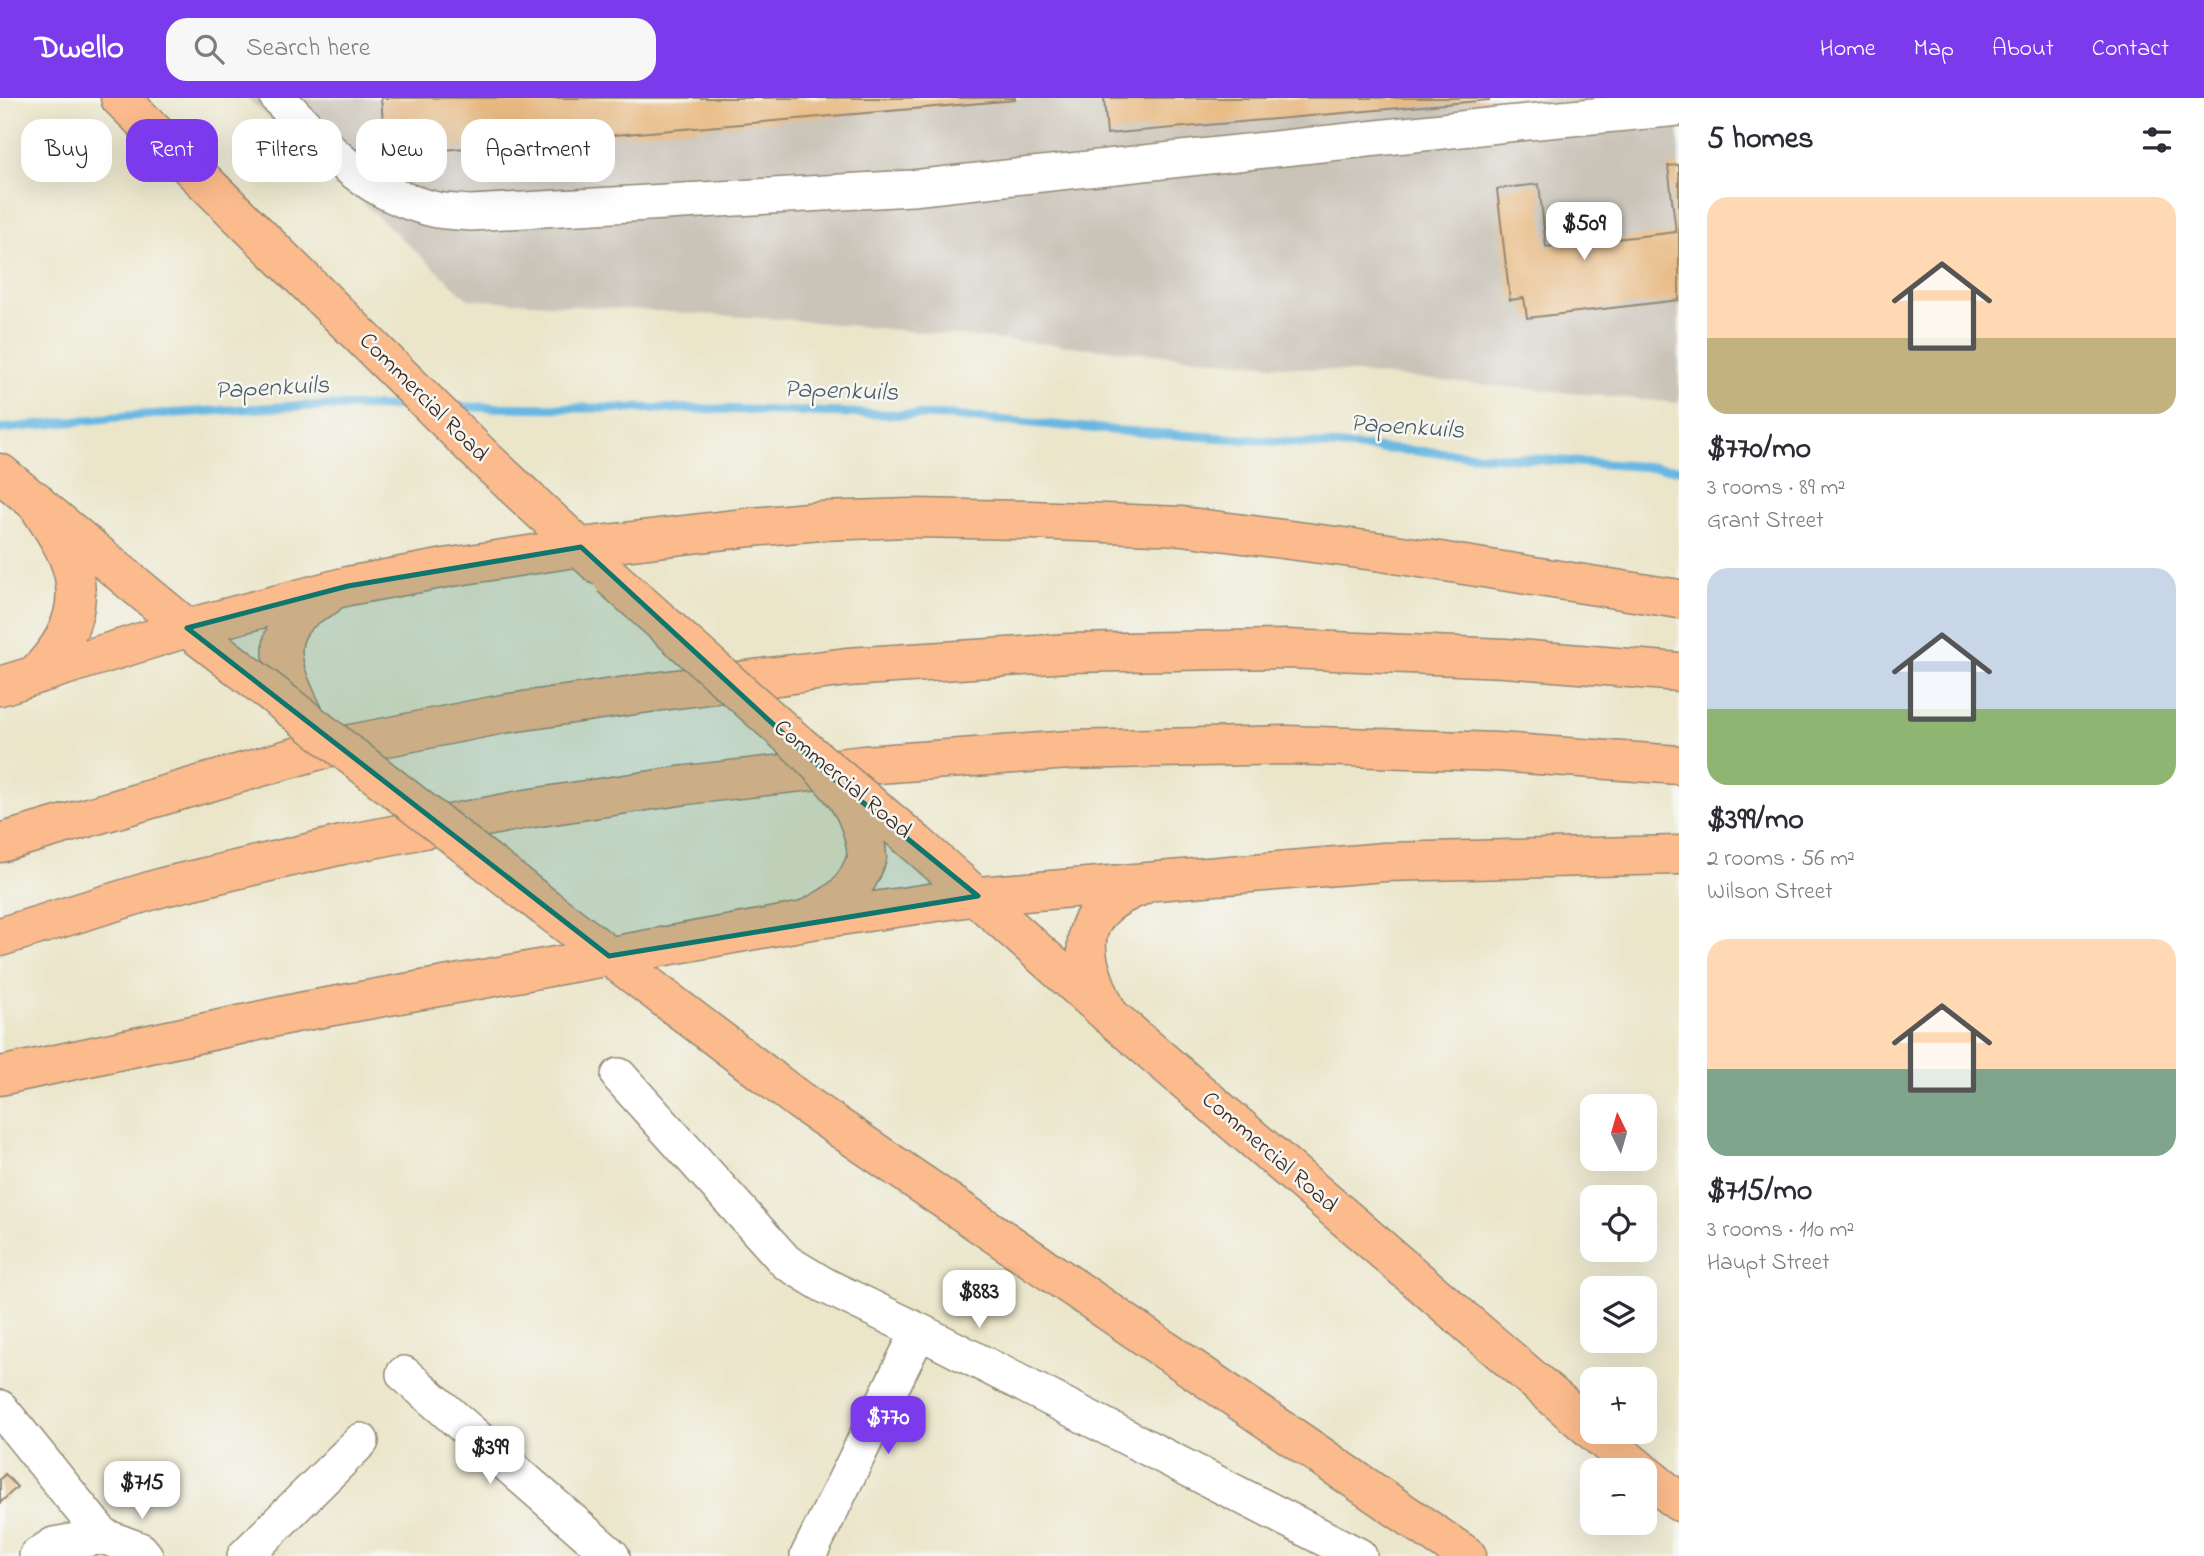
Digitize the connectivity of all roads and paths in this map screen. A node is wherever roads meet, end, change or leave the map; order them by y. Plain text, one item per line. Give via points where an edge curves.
1 (120, 98) edge
2 (278, 98) edge
3 (1679, 108) edge
4 (13, 484) edge
5 (581, 547) junction
6 (348, 586) junction
7 (1679, 599) edge
8 (187, 628) junction
9 (1679, 672) edge
10 (36, 674) junction
11 (0, 686) edge
12 (305, 717) junction
13 (796, 742) junction
14 (1679, 765) edge
15 (0, 843) edge
16 (1679, 855) edge
17 (1159, 880) junction
18 (978, 897) junction
19 (804, 921) junction
20 (0, 937) edge
21 (609, 956) junction
22 (1109, 1015) junction
23 (0, 1076) edge
24 (619, 1076) dead end
25 (919, 1331) junction
26 (404, 1374) dead end
27 (0, 1408) edge
28 (1580, 1420) edge
29 (361, 1441) dead end
30 (1609, 1444) edge
31 (1626, 1458) edge
32 (1657, 1484) edge
33 (1679, 1502) edge
34 (103, 1536) junction
35 (37, 1556) edge
36 (145, 1556) edge
37 (245, 1556) edge
38 (612, 1556) edge
39 (808, 1556) edge
40 (1359, 1556) edge
41 (1467, 1556) edge

1 - 5 main road, Commercial Road via 487,461
2 - 3 street via 346,167 374,186 406,202 471,213 912,188
4 - 8 main road
4 - 10 main road via 68,556 77,595 71,627 51,660
5 - 6 main road
5 - 7 main road via 846,520 1182,526
5 - 13 main road, Commercial Road, bridge
6 - 8 main road
6 - 12 main road via 300,612 282,639 289,686
8 - 10 main road
8 - 12 main road, bridge
9 - 15 main road via 1505,658 1286,649 1069,653 847,667 503,714 329,748
10 - 11 main road
12 - 21 main road, bridge
13 - 18 main road, Commercial Road, bridge
13 - 19 main road, bridge via 856,810 866,836 867,857 850,892
14 - 20 main road via 1497,752 1287,745 1070,750 864,765 526,809 356,842 163,887
16 - 17 main road via 1384,862
17 - 18 main road
17 - 22 main road via 1104,905 1087,935 1086,955
18 - 19 main road
18 - 22 main road, Commercial Road
19 - 21 main road
21 - 23 main road via 300,1012
21 - 41 main road via 800,1101
22 - 28 main road, Commercial Road
24 - 25 street via 786,1262
25 - 39 street
25 - 40 street
26 - 38 street
27 - 34 street
29 - 37 street
30 - 31 main road, Commercial Road
32 - 33 main road
34 - 35 street via 54,1545
34 - 36 street

